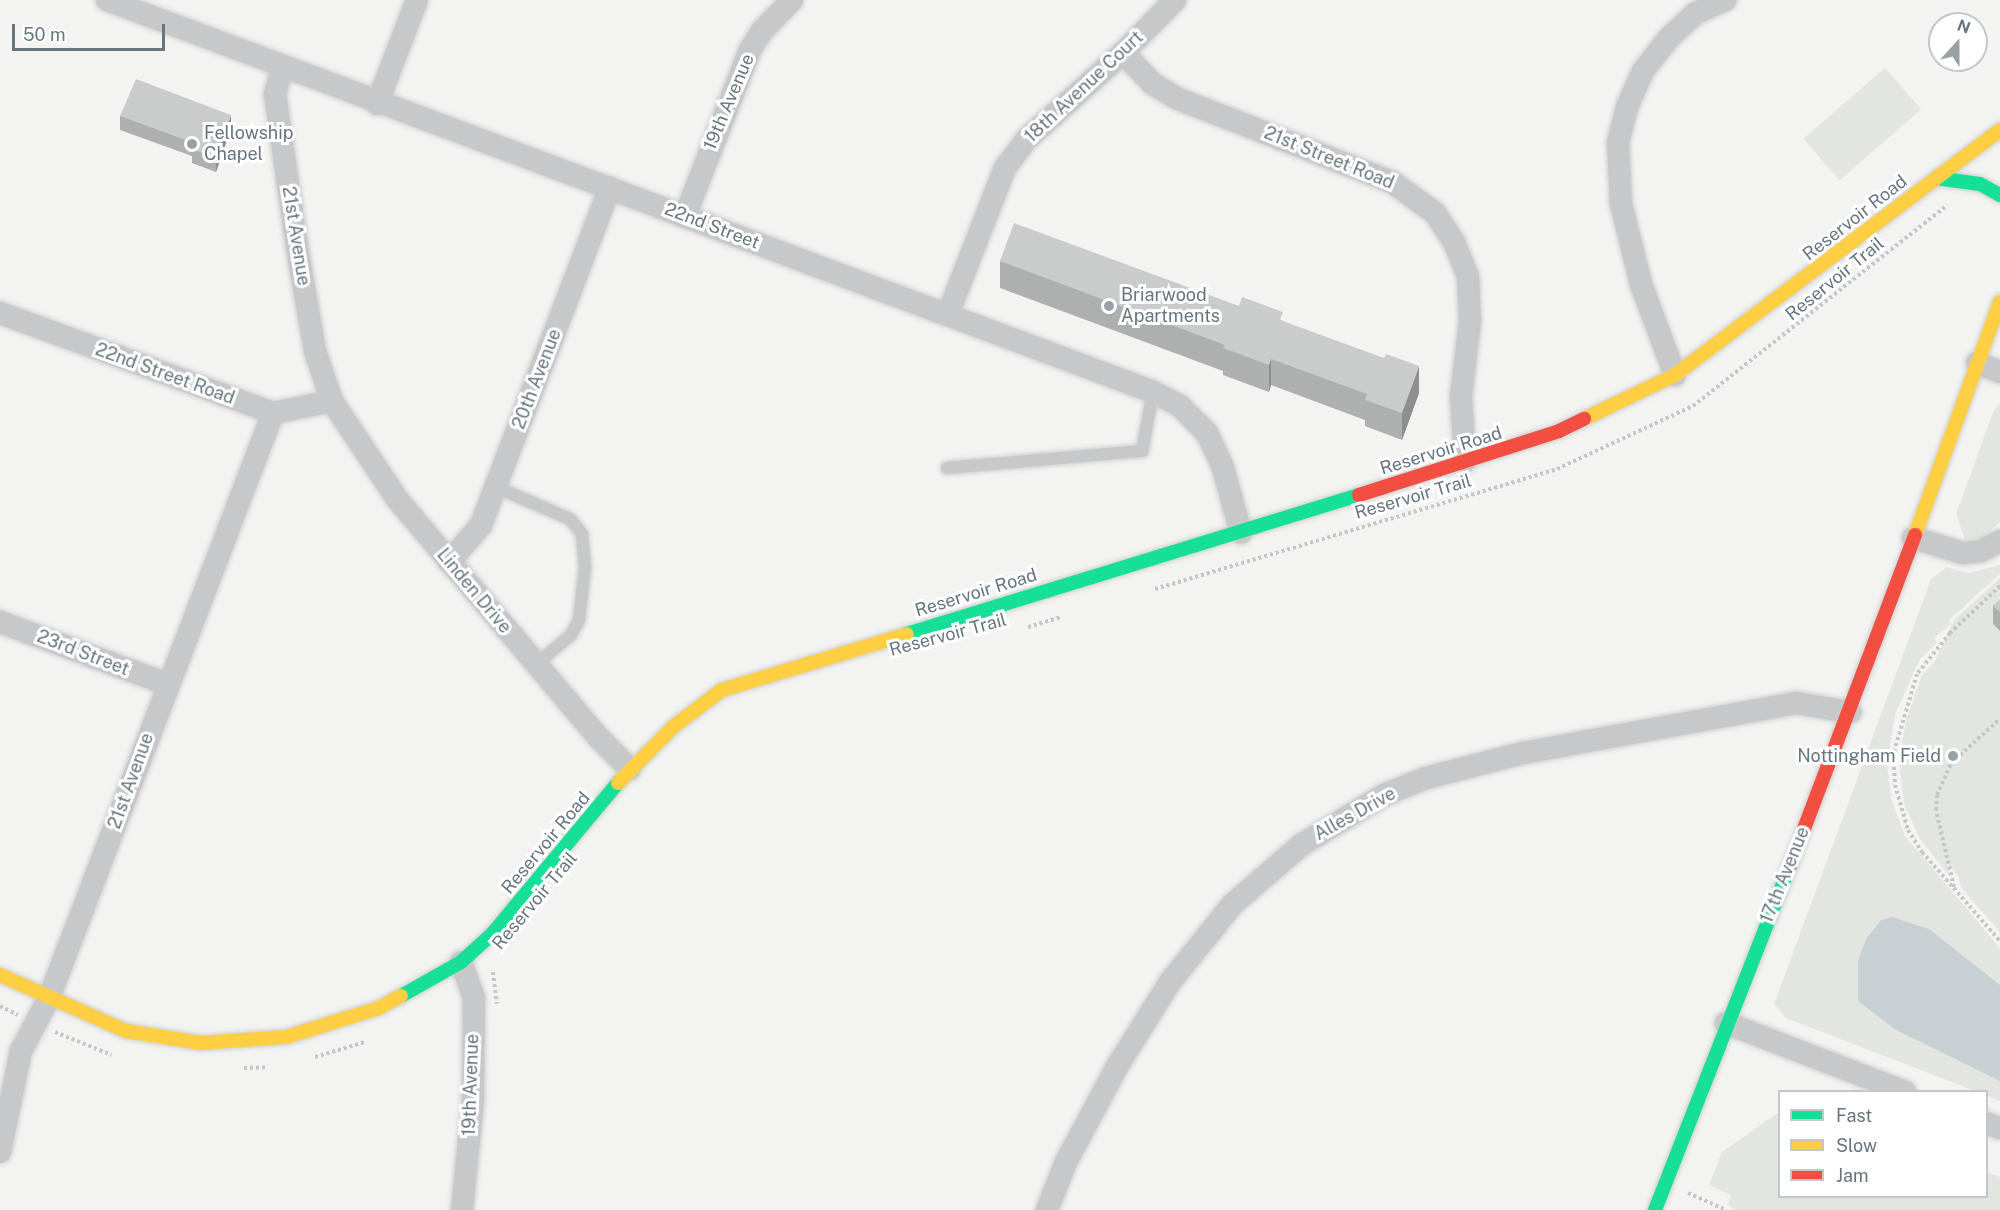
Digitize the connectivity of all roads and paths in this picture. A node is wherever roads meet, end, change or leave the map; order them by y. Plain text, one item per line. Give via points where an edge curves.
1 (107, 0) edge
2 (417, 0) edge
3 (792, 0) edge
4 (1175, 0) edge
5 (1725, 0) edge
6 (1124, 53) junction
7 (282, 68) junction
8 (377, 104) junction
9 (2000, 129) edge
10 (1936, 178) junction
11 (610, 188) junction
12 (2000, 195) edge
13 (1952, 202) dead end
14 (685, 216) junction
15 (2000, 302) edge
16 (0, 313) edge
17 (948, 314) junction
18 (1977, 363) junction
19 (2000, 372) edge
20 (1675, 375) junction
21 (1154, 392) junction
22 (332, 401) junction
23 (273, 413) junction
24 (1465, 461) junction
25 (947, 468) dead end
26 (496, 487) junction
27 (1241, 533) junction
28 (1913, 538) junction
29 (2000, 541) edge
30 (449, 561) junction
31 (2000, 586) edge
32 (1143, 592) dead end
33 (1069, 615) dead end
34 (0, 622) edge
35 (1026, 628) dead end
36 (535, 665) junction
37 (166, 684) junction
38 (1850, 712) junction
39 (2000, 719) edge
40 (630, 769) junction
41 (1954, 888) junction
42 (2000, 940) edge
43 (461, 962) junction
44 (500, 964) dead end
45 (0, 975) edge
46 (470, 987) junction
47 (49, 998) junction
48 (0, 1006) edge
49 (34, 1023) junction
50 (1726, 1023) junction
51 (376, 1038) dead end
52 (118, 1056) dead end
53 (303, 1060) dead end
54 (269, 1066) dead end
55 (234, 1068) dead end
56 (1900, 1090) edge
57 (0, 1152) edge
58 (1665, 1184) junction
59 (462, 1210) edge
60 (1047, 1210) edge
61 (1655, 1210) edge
62 (1726, 1210) edge

1 - 7 street, 22nd Street
2 - 8 street
3 - 14 street, 19th Avenue via 750,50
4 - 6 street, 18th Avenue Court
5 - 20 street via 1696,13 1669,38 1643,71 1627,107 1618,143 1621,204 1641,284
6 - 17 street, 18th Avenue Court via 1027,139 1005,168
6 - 24 street, 21st Street Road via 1153,84 1176,98 1392,182 1435,213 1454,242 1468,276 1470,321 1461,396
7 - 8 street, 22nd Street
7 - 22 street, 21st Avenue via 275,94 297,247 315,351
8 - 11 street, 22nd Street
9 - 10 street, Reservoir Road
10 - 12 street via 1980,184
10 - 20 street, Reservoir Road
11 - 14 street, 22nd Street
11 - 26 street, 20th Avenue
13 - 32 path, Reservoir Trail via 1693,406 1557,469
14 - 17 street, 22nd Street
15 - 18 street, 17th Avenue
16 - 23 street, 22nd Street Road
17 - 21 street, 22nd Street
18 - 19 street
18 - 28 street, 17th Avenue
20 - 24 street, Reservoir Road via 1558,431
21 - 25 lane via 1142,451
21 - 27 street, 22nd Street via 1180,406 1207,433 1223,468
22 - 23 street
22 - 30 street, Linden Drive via 365,456
23 - 37 street, 21st Avenue
24 - 27 street, Reservoir Road
26 - 30 street, 20th Avenue via 481,525
26 - 36 lane via 570,519 582,534 585,567 579,620 571,635
27 - 40 street, Reservoir Road via 722,690 688,714
28 - 29 street via 1963,553 1981,551
28 - 38 street, 17th Avenue
30 - 36 street, Linden Drive
31 - 41 path via 1950,633 1917,674 1893,755 1895,785 1908,830
33 - 35 path, Reservoir Trail
34 - 37 street, 23rd Street
36 - 40 street, Linden Drive
37 - 47 street, 21st Avenue
38 - 50 street, 17th Avenue
38 - 60 street, Alles Drive via 1796,703 1523,753 1426,778 1394,791 1301,845 1233,904 1170,982 1118,1065 1066,1162
39 - 41 path via 1951,763 1937,795 1936,810
40 - 43 street, Reservoir Road via 492,934
41 - 42 path
43 - 46 street, 19th Avenue
43 - 47 street, Reservoir Road via 379,1008 286,1037 245,1042 201,1043 126,1031
44 - 46 path, Reservoir Trail
45 - 47 street, Reservoir Road
46 - 59 street, 19th Avenue via 474,998 473,1100
47 - 49 street, 21st Avenue
48 - 49 path
49 - 52 path
49 - 57 street, 21st Avenue via 21,1051
50 - 56 street
50 - 58 street, 17th Avenue
51 - 53 path via 337,1053
54 - 55 path
58 - 61 street, 17th Avenue
58 - 62 path

